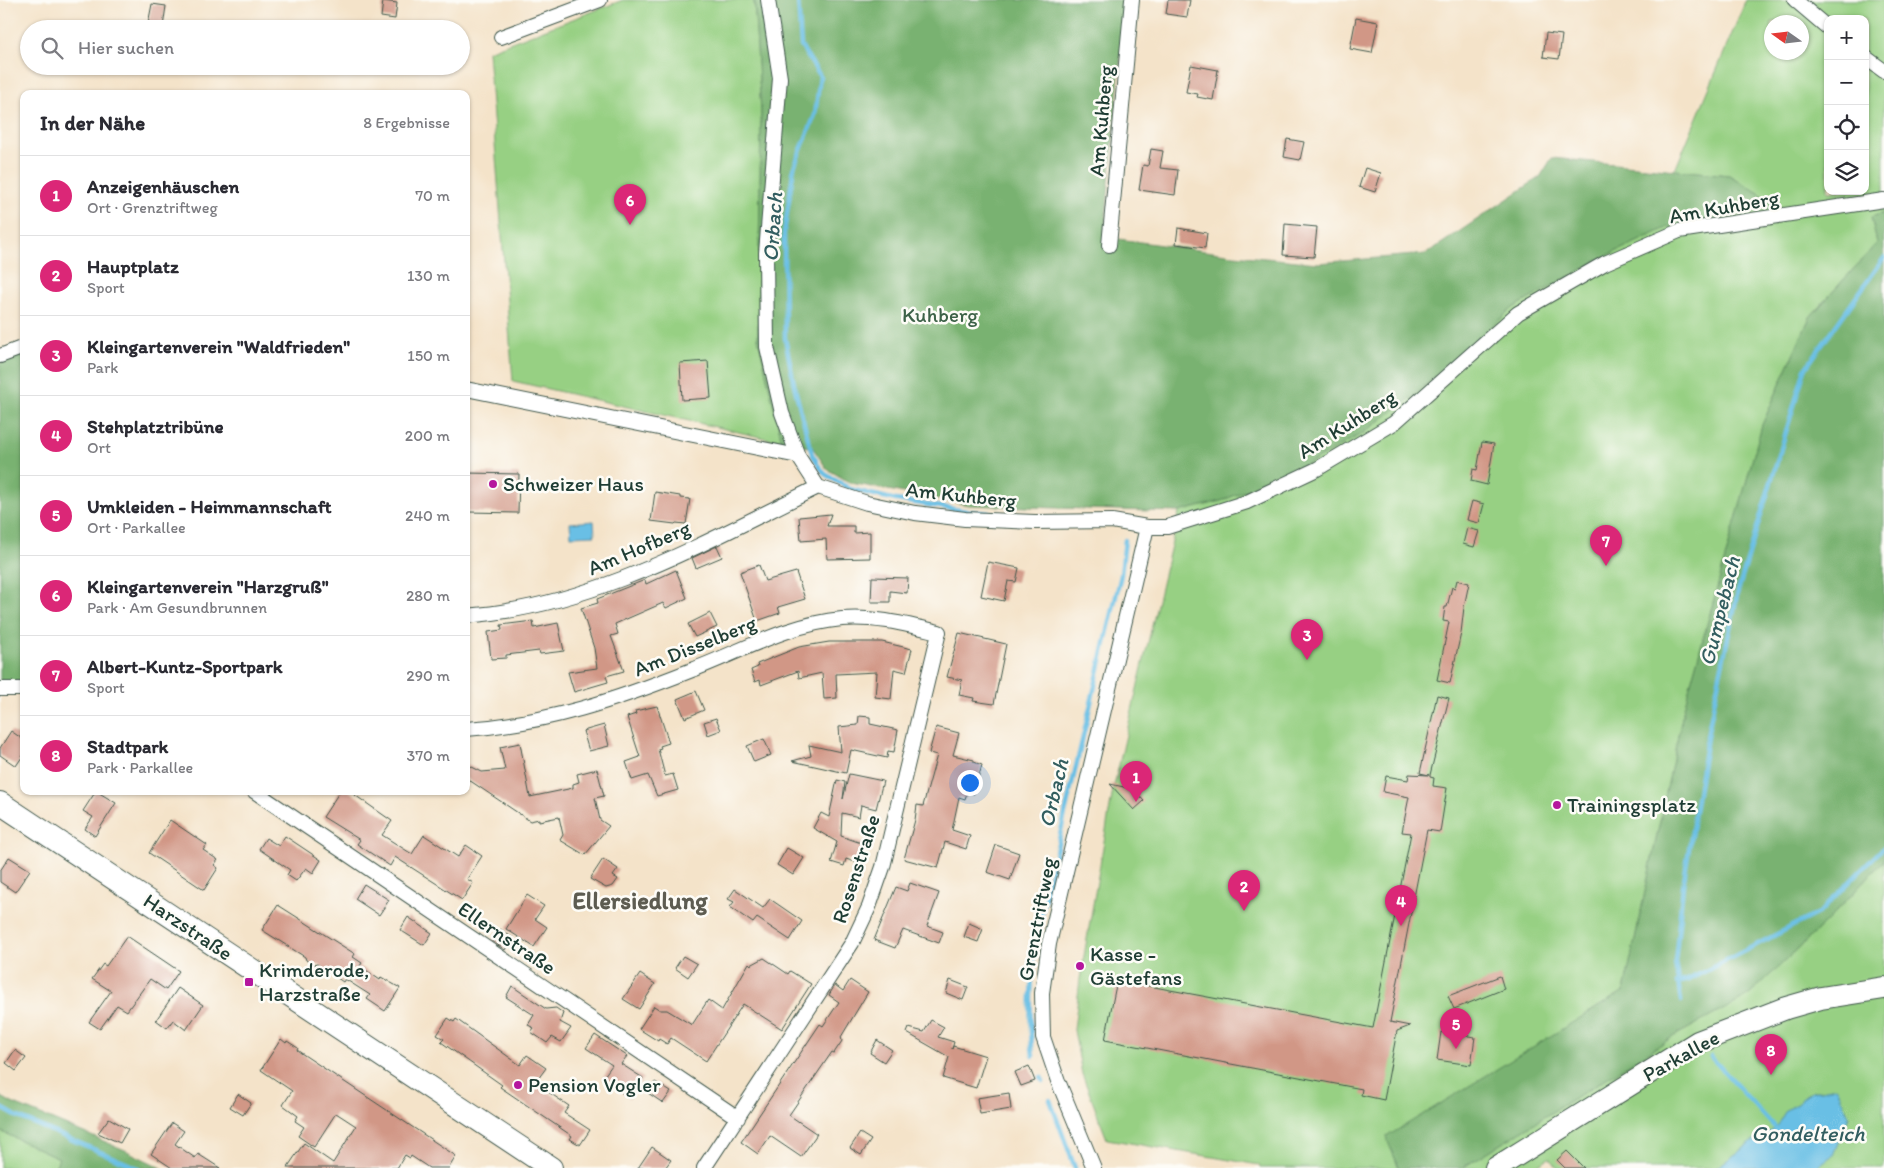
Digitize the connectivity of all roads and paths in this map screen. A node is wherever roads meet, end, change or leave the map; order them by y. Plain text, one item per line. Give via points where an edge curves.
1 (600, 0) edge
2 (768, 0) edge
3 (1132, 0) edge
4 (1795, 0) edge
5 (1824, 25) edge
6 (501, 37) dead end
7 (1868, 60) edge
8 (1884, 71) edge
9 (1884, 200) edge
10 (1109, 245) dead end
11 (20, 348) edge
12 (0, 356) edge
13 (470, 390) edge
14 (798, 456) junction
15 (818, 487) junction
16 (1147, 528) junction
17 (470, 616) edge
18 (940, 632) joint
19 (0, 689) edge
20 (20, 689) edge
21 (470, 729) edge
22 (262, 795) edge
23 (0, 803) edge
24 (1884, 988) edge
25 (738, 1118) junction
26 (551, 1168) edge
27 (704, 1168) edge
28 (1094, 1168) edge
29 (1496, 1168) edge

1 - 6 street
2 - 14 street via 780,78 766,253 767,347 782,413
3 - 10 street, Am Kuhberg
4 - 5 street
7 - 8 street
9 - 16 street, Am Kuhberg via 1679,231 1605,263 1518,313 1394,423 1317,469 1247,502 1166,527
11 - 12 street
13 - 14 street
14 - 15 street
15 - 16 street, Am Kuhberg via 866,503 915,513 1035,522 1112,522
15 - 17 street, Am Hofberg via 673,558 622,579 537,606
16 - 28 street, Grenztriftweg via 1050,944 1042,993 1043,1037
18 - 21 street, Am Disselberg via 873,620 843,619 812,625 781,632 618,699 528,722
18 - 25 street, Rosenstraße via 883,866 869,907 852,943
19 - 20 street
22 - 25 street, Ellernstraße
23 - 26 main road, Harzstraße
24 - 29 main road, Parkallee via 1822,998 1786,1008 1698,1042
25 - 27 street, Rosenstraße

